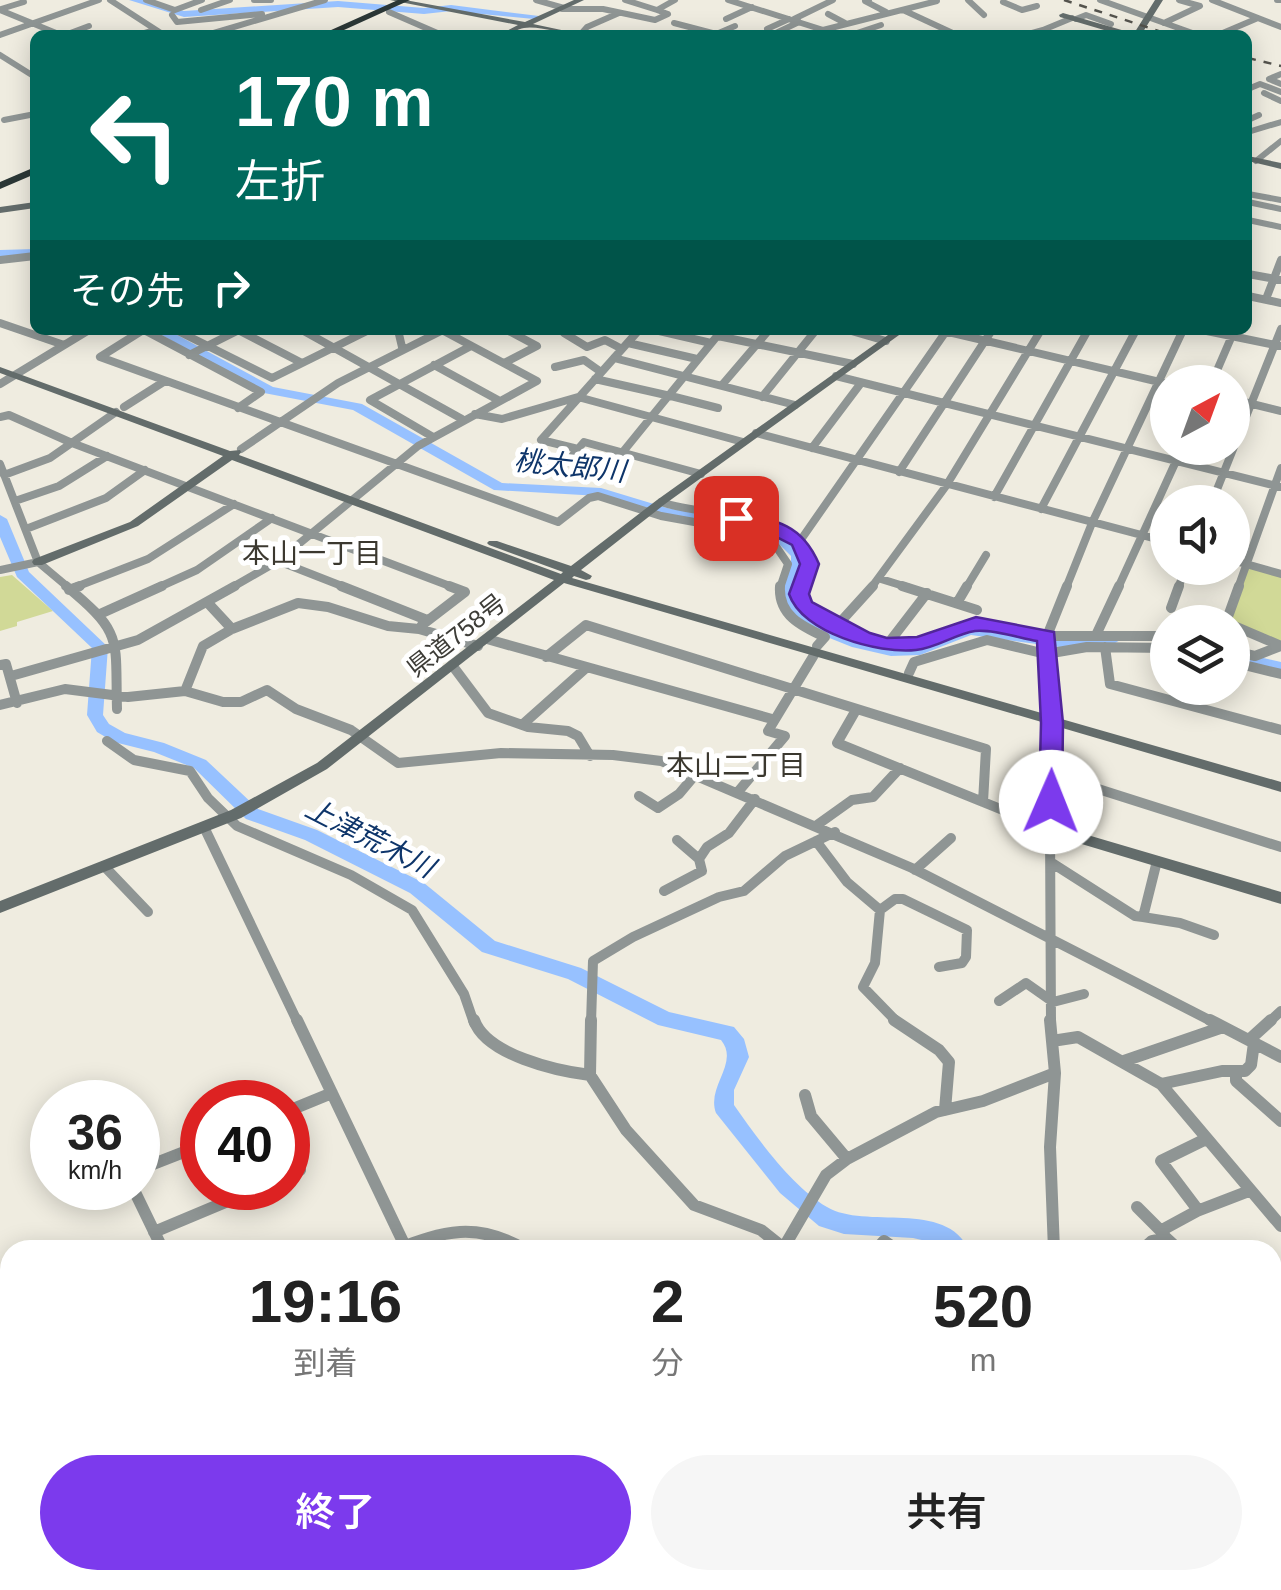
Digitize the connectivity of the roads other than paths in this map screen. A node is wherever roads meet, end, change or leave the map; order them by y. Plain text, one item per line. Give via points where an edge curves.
1 (82, 0) edge
2 (99, 0) edge
3 (110, 0) edge
4 (146, 0) edge
5 (202, 0) edge
6 (230, 0) edge
7 (254, 0) edge
8 (271, 0) edge
9 (325, 0) edge
10 (536, 0) edge
11 (580, 0) edge
12 (624, 0) edge
13 (728, 0) edge
14 (833, 0) edge
15 (869, 0) edge
16 (968, 0) edge
17 (1100, 0) edge
18 (1159, 0) edge
19 (1212, 0) edge
20 (406, 1) edge
21 (672, 1) edge
22 (764, 1) edge
23 (937, 1) edge
24 (1176, 1) edge
25 (24, 2) edge
26 (1003, 2) edge
27 (90, 3) junction
28 (1037, 6) dead end
29 (752, 7) junction
30 (563, 8) junction
31 (0, 10) edge
32 (201, 10) dead end
33 (603, 10) junction
34 (657, 10) junction
35 (844, 10) dead end
36 (903, 10) junction
37 (390, 12) junction
38 (886, 12) junction
39 (620, 13) junction
40 (274, 14) junction
41 (828, 14) dead end
42 (984, 15) dead end
43 (51, 17) junction
44 (1070, 17) junction
45 (1148, 17) junction
46 (860, 18) junction
47 (1258, 18) junction
48 (726, 19) dead end
49 (793, 20) junction
50 (64, 22) dead end
51 (674, 22) dead end
52 (845, 22) junction
53 (145, 23) junction
54 (1164, 23) junction
55 (34, 24) junction
56 (1110, 24) dead end
57 (526, 25) junction
58 (880, 25) dead end
59 (90, 26) dead end
60 (735, 26) dead end
61 (1281, 26) edge
62 (767, 29) dead end
63 (50, 30) edge
64 (78, 30) edge
65 (155, 30) edge
66 (223, 30) edge
67 (337, 30) edge
68 (349, 30) edge
69 (431, 30) edge
70 (514, 30) edge
71 (554, 30) edge
72 (585, 30) edge
73 (703, 30) edge
74 (726, 30) edge
75 (780, 30) edge
76 (823, 30) joint
77 (866, 30) edge
78 (946, 30) edge
79 (1051, 30) edge
80 (1116, 30) edge
81 (1137, 30) edge
82 (1184, 30) edge
83 (1230, 30) edge
84 (1, 34) edge
85 (0, 55) edge
86 (30, 74) edge
87 (1281, 74) edge
88 (1252, 87) edge
89 (1279, 87) edge
90 (1264, 93) dead end
91 (1281, 101) edge
92 (30, 115) edge
93 (1259, 115) dead end
94 (4, 120) dead end
95 (1281, 122) edge
96 (1252, 124) edge
97 (1252, 127) edge
98 (1252, 128) edge
99 (1281, 141) edge
100 (1252, 160) edge
101 (1281, 166) edge
102 (30, 169) edge
103 (0, 183) edge
104 (1252, 195) edge
105 (1281, 200) edge
106 (1252, 203) edge
107 (30, 207) edge
108 (1281, 208) edge
109 (2, 212) edge
110 (1252, 221) edge
111 (1281, 228) edge
112 (30, 256) edge
113 (0, 260) edge
114 (1281, 260) edge
115 (1252, 275) edge
116 (1277, 280) edge
117 (1252, 297) edge
118 (1266, 300) junction
119 (1281, 302) edge
120 (0, 323) edge
121 (1281, 329) edge
122 (30, 330) edge
123 (41, 335) edge
124 (81, 335) edge
125 (136, 335) edge
126 (153, 335) edge
127 (186, 335) edge
128 (229, 335) edge
129 (249, 335) edge
130 (312, 335) edge
131 (358, 335) edge
132 (399, 335) edge
133 (430, 335) edge
134 (451, 335) edge
135 (516, 335) edge
136 (567, 335) edge
137 (634, 335) edge
138 (677, 335) edge
139 (765, 335) edge
140 (812, 335) edge
141 (865, 335) edge
142 (894, 335) edge
143 (941, 335) edge
144 (962, 335) edge
145 (988, 335) edge
146 (1038, 335) edge
147 (1085, 335) edge
148 (1133, 335) edge
149 (1181, 335) edge
150 (1233, 335) edge
151 (1241, 335) edge
152 (717, 336) edge
153 (984, 340) junction
154 (886, 341) junction
155 (64, 345) junction
156 (757, 345) junction
157 (207, 346) junction
158 (471, 346) junction
159 (624, 346) junction
160 (1278, 346) edge
161 (335, 347) junction
162 (402, 347) junction
163 (664, 351) junction
164 (1029, 351) junction
165 (798, 354) junction
166 (189, 355) junction
167 (614, 358) junction
168 (698, 359) junction
169 (0, 361) edge
170 (1070, 361) junction
171 (504, 362) junction
172 (302, 363) junction
173 (368, 364) junction
174 (434, 364) junction
175 (853, 364) junction
176 (1170, 365) edge
177 (1220, 365) edge
178 (650, 366) junction
179 (555, 367) dead end
180 (0, 370) edge
181 (1114, 371) junction
182 (19, 372) junction
183 (598, 375) junction
184 (684, 375) junction
185 (836, 376) junction
186 (1150, 380) edge
187 (165, 381) junction
188 (861, 382) junction
189 (398, 383) junction
190 (0, 384) edge
191 (722, 385) junction
192 (901, 393) junction
193 (666, 395) junction
194 (762, 396) junction
195 (578, 397) junction
196 (498, 400) junction
197 (944, 404) junction
198 (1251, 404) junction
199 (795, 405) junction
200 (1150, 406) edge
201 (238, 408) junction
202 (718, 408) dead end
203 (120, 410) junction
204 (1281, 411) edge
205 (475, 414) junction
206 (990, 414) junction
207 (650, 415) junction
208 (0, 417) edge
209 (462, 418) junction
210 (276, 423) junction
211 (1035, 426) junction
212 (756, 433) junction
213 (1078, 436) junction
214 (433, 438) junction
215 (743, 442) junction
216 (72, 443) junction
217 (812, 448) junction
218 (1127, 448) junction
219 (578, 450) junction
220 (236, 452) junction
221 (622, 452) junction
222 (1150, 454) edge
223 (108, 456) junction
224 (856, 460) junction
225 (0, 464) edge
226 (397, 465) junction
227 (1174, 465) edge
228 (1196, 465) edge
229 (1281, 468) edge
230 (145, 470) junction
231 (559, 472) dead end
232 (899, 472) junction
233 (1224, 472) junction
234 (701, 474) junction
235 (4, 475) junction
236 (945, 484) junction
237 (1219, 485) edge
238 (1278, 486) edge
239 (188, 488) junction
240 (994, 497) junction
241 (356, 498) junction
242 (15, 501) junction
243 (661, 502) junction
244 (234, 504) junction
245 (1041, 510) junction
246 (648, 512) junction
247 (272, 518) junction
248 (1092, 523) junction
249 (26, 530) junction
250 (314, 534) junction
251 (1143, 536) junction
252 (1150, 538) edge
253 (800, 542) junction
254 (986, 555) dead end
255 (1250, 559) edge
256 (278, 561) junction
257 (38, 562) junction
258 (1250, 565) edge
259 (0, 570) edge
260 (1281, 574) edge
261 (567, 575) junction
262 (880, 579) junction
263 (69, 590) junction
264 (927, 593) junction
265 (207, 602) junction
266 (957, 603) junction
267 (978, 610) dead end
268 (100, 614) junction
269 (423, 624) junction
270 (837, 626) junction
271 (232, 629) junction
272 (1097, 633) junction
273 (1250, 633) edge
274 (1150, 635) edge
275 (482, 642) junction
276 (887, 645) junction
277 (819, 646) junction
278 (1046, 646) junction
279 (1281, 646) edge
280 (114, 647) junction
281 (1105, 647) junction
282 (1150, 648) edge
283 (1250, 655) edge
284 (546, 657) junction
285 (452, 665) junction
286 (0, 666) edge
287 (1250, 666) edge
288 (586, 668) junction
289 (909, 673) junction
290 (1281, 674) edge
291 (10, 676) junction
292 (185, 690) junction
293 (792, 691) junction
294 (115, 696) junction
295 (17, 703) junction
296 (0, 705) edge
297 (117, 709) dead end
298 (856, 710) junction
299 (772, 718) junction
300 (1051, 718) junction
301 (522, 726) junction
302 (1281, 730) edge
303 (362, 737) junction
304 (107, 740) dead end
305 (590, 756) junction
306 (900, 768) junction
307 (1051, 774) junction
308 (694, 775) junction
309 (1281, 778) edge
310 (1281, 787) edge
311 (737, 792) junction
312 (639, 796) dead end
313 (754, 799) junction
314 (983, 802) junction
315 (232, 816) junction
316 (817, 825) junction
317 (204, 827) junction
318 (1050, 828) junction
319 (835, 832) junction
320 (951, 838) dead end
321 (677, 840) dead end
322 (816, 841) junction
323 (1281, 848) edge
324 (698, 858) junction
325 (1157, 861) junction
326 (1052, 862) junction
327 (104, 866) junction
328 (915, 870) junction
329 (664, 891) dead end
330 (1281, 898) edge
331 (0, 907) edge
332 (880, 910) junction
333 (148, 912) dead end
334 (1143, 917) junction
335 (1214, 935) dead end
336 (1051, 942) junction
337 (938, 967) dead end
338 (1084, 994) dead end
339 (999, 1001) dead end
340 (1049, 1003) junction
341 (1281, 1011) edge
342 (1222, 1027) junction
343 (1251, 1041) junction
344 (1052, 1042) junction
345 (1281, 1057) edge
346 (1124, 1061) junction
347 (1055, 1073) junction
348 (1236, 1073) junction
349 (590, 1075) junction
350 (1161, 1084) junction
351 (332, 1094) junction
352 (805, 1095) dead end
353 (310, 1102) edge
354 (945, 1110) junction
355 (1281, 1120) edge
356 (1206, 1139) junction
357 (846, 1158) junction
358 (1249, 1191) junction
359 (1136, 1207) dead end
360 (144, 1210) edge
361 (206, 1210) edge
362 (1198, 1210) junction
363 (1281, 1226) edge
364 (154, 1232) junction
365 (1164, 1234) junction
366 (158, 1240) edge
367 (396, 1240) edge
368 (418, 1240) edge
369 (505, 1240) edge
370 (774, 1240) edge
371 (789, 1240) edge
372 (1054, 1240) edge
373 (1154, 1240) edge
374 (1170, 1240) edge

1 - 27 street
2 - 27 street
3 - 53 street
4 - 5 street via 175,10
6 - 32 street
7 - 8 street
9 - 40 street
10 - 30 street
11 - 30 main road
12 - 33 street
12 - 34 street
13 - 29 street
14 - 49 street
15 - 38 street
16 - 42 street
17 - 45 street
18 - 45 main road
19 - 47 street
20 - 37 highway
20 - 57 main road
20 - 67 highway
21 - 34 street
22 - 29 street
23 - 36 street
24 - 54 street via 1200,6
25 - 31 street
26 - 28 street via 1022,10
27 - 43 street
29 - 48 street
29 - 49 street
30 - 33 street
30 - 57 main road
31 - 55 street
33 - 39 street
34 - 39 street via 668,14 655,20
35 - 46 street
36 - 38 street
36 - 78 street
37 - 68 highway
37 - 69 street
38 - 46 street
39 - 72 street
40 - 53 street via 177,22 172,16
40 - 66 street
41 - 52 street
43 - 50 street
43 - 55 street
44 - 56 street
44 - 79 street
44 - 80 main road
45 - 54 street
45 - 81 main road
46 - 52 street
47 - 61 street
47 - 83 street
49 - 62 street
49 - 75 street
49 - 76 street
51 - 73 street
52 - 76 street
53 - 65 street
54 - 82 street
55 - 63 street
55 - 84 street
57 - 70 main road
57 - 71 main road
58 - 77 street
59 - 64 street
60 - 74 street
85 - 86 street
87 - 89 street via 1269,79
88 - 89 street
90 - 91 street
92 - 94 street
93 - 96 street
95 - 97 street
98 - 99 street
99 - 100 street
100 - 101 main road
102 - 103 highway
104 - 105 street
106 - 108 street
107 - 109 main road
110 - 111 street
112 - 113 street
114 - 116 street
115 - 116 street
116 - 118 street
117 - 118 street
118 - 119 street
120 - 122 street
121 - 160 street
123 - 155 street
124 - 155 street
125 - 187 street via 100,357
126 - 166 street
127 - 157 street
128 - 157 street
129 - 172 street
130 - 161 street
131 - 161 street
132 - 162 street
133 - 162 street
134 - 158 street
135 - 171 street via 536,346
136 - 159 street via 587,347 605,340
137 - 159 street
138 - 163 street
139 - 156 street
140 - 165 street
141 - 154 street
142 - 154 main road, 県道758号
143 - 192 street
144 - 153 street
145 - 153 street
146 - 164 street
147 - 170 street
148 - 181 street
149 - 176 street
150 - 177 street
151 - 160 street
152 - 156 street
152 - 168 street
153 - 164 street
153 - 197 street
154 - 175 main road, 県道758号
155 - 182 street
156 - 165 street
156 - 191 street
157 - 166 street
157 - 172 street via 268,378
158 - 171 street
158 - 174 street
159 - 163 street
159 - 167 street
160 - 198 street
161 - 172 street
161 - 173 street
162 - 173 street
163 - 168 street
163 - 178 street
164 - 170 street
164 - 206 street
165 - 175 street
165 - 194 street
166 - 201 street via 262,392
167 - 178 street
167 - 183 street
168 - 184 street
169 - 182 street
170 - 181 street
170 - 211 street
171 - 196 street via 537,381
173 - 189 street
173 - 210 street
174 - 189 street
174 - 196 street
175 - 185 main road, 県道758号
178 - 184 street
179 - 183 street via 584,360
180 - 182 street
181 - 186 street
181 - 213 street
182 - 190 street
182 - 203 street
183 - 193 street
183 - 195 street
184 - 191 street
184 - 193 street
185 - 188 street
185 - 199 main road, 県道758号
187 - 201 street
187 - 203 street
188 - 192 street
188 - 217 street
189 - 209 street
189 - 214 street via 370,400
191 - 194 street
192 - 197 street
192 - 224 street
193 - 202 street
193 - 207 street
194 - 199 street
195 - 205 street via 502,419
195 - 207 street
195 - 219 street via 542,440
196 - 205 street
197 - 206 street
197 - 232 street
198 - 204 street
198 - 233 street
199 - 212 main road, 県道758号
200 - 218 street
201 - 210 street
203 - 216 street
203 - 220 street
205 - 209 street
206 - 211 street
206 - 236 street
207 - 215 street
207 - 221 street
208 - 216 street
209 - 214 street
210 - 220 street
210 - 226 street
211 - 213 street
211 - 240 street
212 - 215 main road, 県道758号
212 - 217 street
213 - 218 street
213 - 245 street
214 - 226 street
215 - 234 main road, 県道758号
216 - 223 street
216 - 235 street
217 - 224 street
218 - 222 street
218 - 248 street
219 - 221 street via 584,442
219 - 231 street
220 - 239 main road
220 - 241 street
221 - 234 street
223 - 230 street
223 - 242 street via 59,486
224 - 232 street
224 - 253 street
225 - 235 street
226 - 241 street
226 - 246 street via 558,522 598,496
227 - 251 street
228 - 233 street
229 - 238 street
230 - 239 street
230 - 249 street via 106,498
232 - 236 street
233 - 237 street
233 - 238 street
234 - 243 main road, 県道758号
235 - 242 street
236 - 240 street
236 - 262 street
238 - 255 street
239 - 244 street
239 - 257 main road via 134,524
240 - 245 street
241 - 250 street
241 - 261 street
242 - 249 street
243 - 246 main road, 県道758号
243 - 253 street via 764,523
244 - 247 street
244 - 263 street via 148,560
245 - 248 street
246 - 261 main road, 県道758号
246 - 277 street via 773,542 788,564 777,596
247 - 250 street
247 - 268 street via 197,570
248 - 251 street
248 - 278 street
249 - 257 street
250 - 256 street
250 - 269 street via 465,592
251 - 252 street
251 - 272 street
253 - 270 street via 810,564 802,603
254 - 266 street
256 - 265 street
256 - 269 street
257 - 259 street
257 - 263 street
258 - 260 street
261 - 275 main road, 県道758号
261 - 277 street
262 - 264 street
262 - 270 street
263 - 268 street
264 - 266 street
264 - 276 street
265 - 271 street
265 - 280 street
266 - 267 street
268 - 280 street
269 - 271 street via 388,626 298,603
269 - 275 street
270 - 276 street
270 - 277 street
271 - 292 street via 198,652
272 - 274 street
272 - 278 street
273 - 279 street
275 - 284 street
275 - 285 main road, 県道758号
276 - 278 street via 919,643 976,624
277 - 289 street
277 - 293 street
277 - 300 street
278 - 281 street
278 - 289 street via 987,640 914,662
278 - 300 main road
279 - 283 street
280 - 291 street
280 - 294 street
281 - 282 street
281 - 302 street via 1110,684
284 - 288 street
284 - 293 street via 586,625
285 - 301 street via 488,713
285 - 303 main road, 県道758号
286 - 291 street via 6,664
287 - 290 street
288 - 299 street
288 - 301 street
289 - 300 street
291 - 295 street
292 - 294 street
292 - 303 street via 241,702 266,690
293 - 298 street
293 - 299 street
294 - 295 street via 65,690
294 - 297 street
295 - 296 street
298 - 306 street via 837,743
298 - 314 street via 986,749
299 - 311 street via 768,731 785,736
300 - 307 main road
300 - 309 street
300 - 310 street
301 - 305 street via 568,731
303 - 305 street via 398,763 501,752
303 - 315 main road, 県道758号
304 - 315 street via 129,760 190,771
305 - 308 street via 660,761
306 - 314 street
306 - 316 street via 874,796 852,800
307 - 318 main road
307 - 323 street
308 - 311 street
308 - 312 street via 658,808
311 - 313 street
313 - 316 street
313 - 324 street
314 - 318 street
315 - 317 main road, 県道758号
315 - 349 street via 251,833 351,875 412,910 464,994 477,1030 525,1061
316 - 319 street
317 - 327 main road, 県道758号
317 - 351 street
318 - 325 main road
318 - 326 street
319 - 322 street
319 - 328 street
320 - 328 street
321 - 324 street
322 - 332 street via 847,882
322 - 349 street via 785,856 744,891 719,897 592,961
324 - 329 street via 702,870
325 - 330 main road
325 - 334 street
326 - 334 street
326 - 336 street
327 - 331 main road, 県道758号
327 - 333 street
328 - 336 street
332 - 337 street via 903,899 967,930 962,963
332 - 354 street via 876,962 862,987 949,1062
334 - 335 street
336 - 340 street
336 - 342 street
338 - 340 street via 1062,1005
339 - 340 street via 1026,983
340 - 344 street
341 - 343 street
342 - 343 street
342 - 346 street
343 - 345 street
343 - 348 street via 1252,1065
344 - 346 street via 1078,1037
344 - 347 street
346 - 350 street
347 - 354 street
347 - 372 street
348 - 350 street
348 - 355 street via 1236,1081
349 - 370 street via 682,1196
350 - 356 street
351 - 353 street
351 - 367 street
352 - 357 street via 811,1116
354 - 357 street
356 - 358 street
356 - 362 street via 1161,1161
357 - 371 street via 826,1175
358 - 362 street
358 - 363 street
359 - 365 street
360 - 364 street
361 - 364 street
362 - 365 street
364 - 366 street
365 - 373 street
365 - 374 street
368 - 369 street via 460,1230

